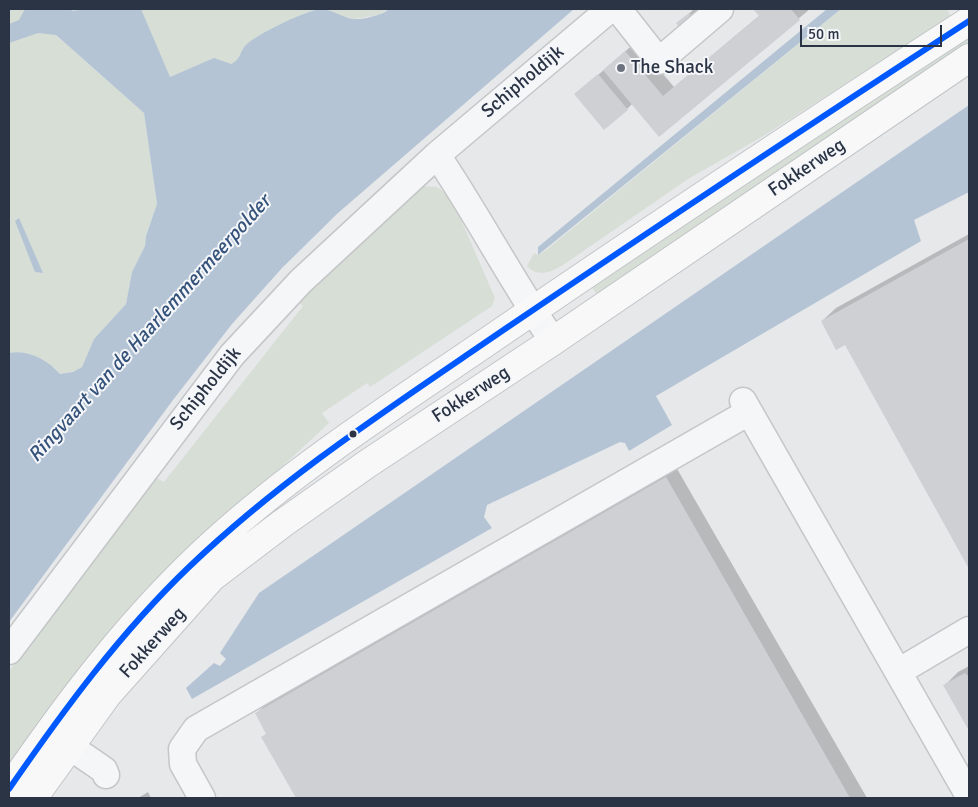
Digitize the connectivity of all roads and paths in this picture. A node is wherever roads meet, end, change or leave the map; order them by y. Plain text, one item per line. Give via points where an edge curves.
1 (610, 9) edge
2 (618, 9) edge
3 (720, 9) edge
4 (969, 22) edge
5 (969, 58) edge
6 (436, 155) junction
7 (533, 311) junction
8 (553, 341) junction
9 (969, 630) edge
10 (9, 651) edge
11 (898, 672) junction
12 (69, 746) junction
13 (106, 775) dead end
14 (9, 789) edge
15 (969, 796) edge
16 (33, 798) edge
17 (202, 798) edge

1 - 6 street, Schipholdijk
2 - 3 street via 659,61
4 - 7 main road, Fokkerweg via 765,153
5 - 8 main road, Fokkerweg
6 - 7 street
6 - 10 street, Schipholdijk via 300,281 232,355
7 - 8 street
7 - 14 main road, Fokkerweg via 306,467 215,542 108,652
8 - 12 main road, Fokkerweg via 367,464 212,577 113,688
9 - 11 street
11 - 15 street
11 - 17 street via 746,406 196,729 182,749 183,764
12 - 13 street via 104,770
12 - 16 main road, Fokkerweg

